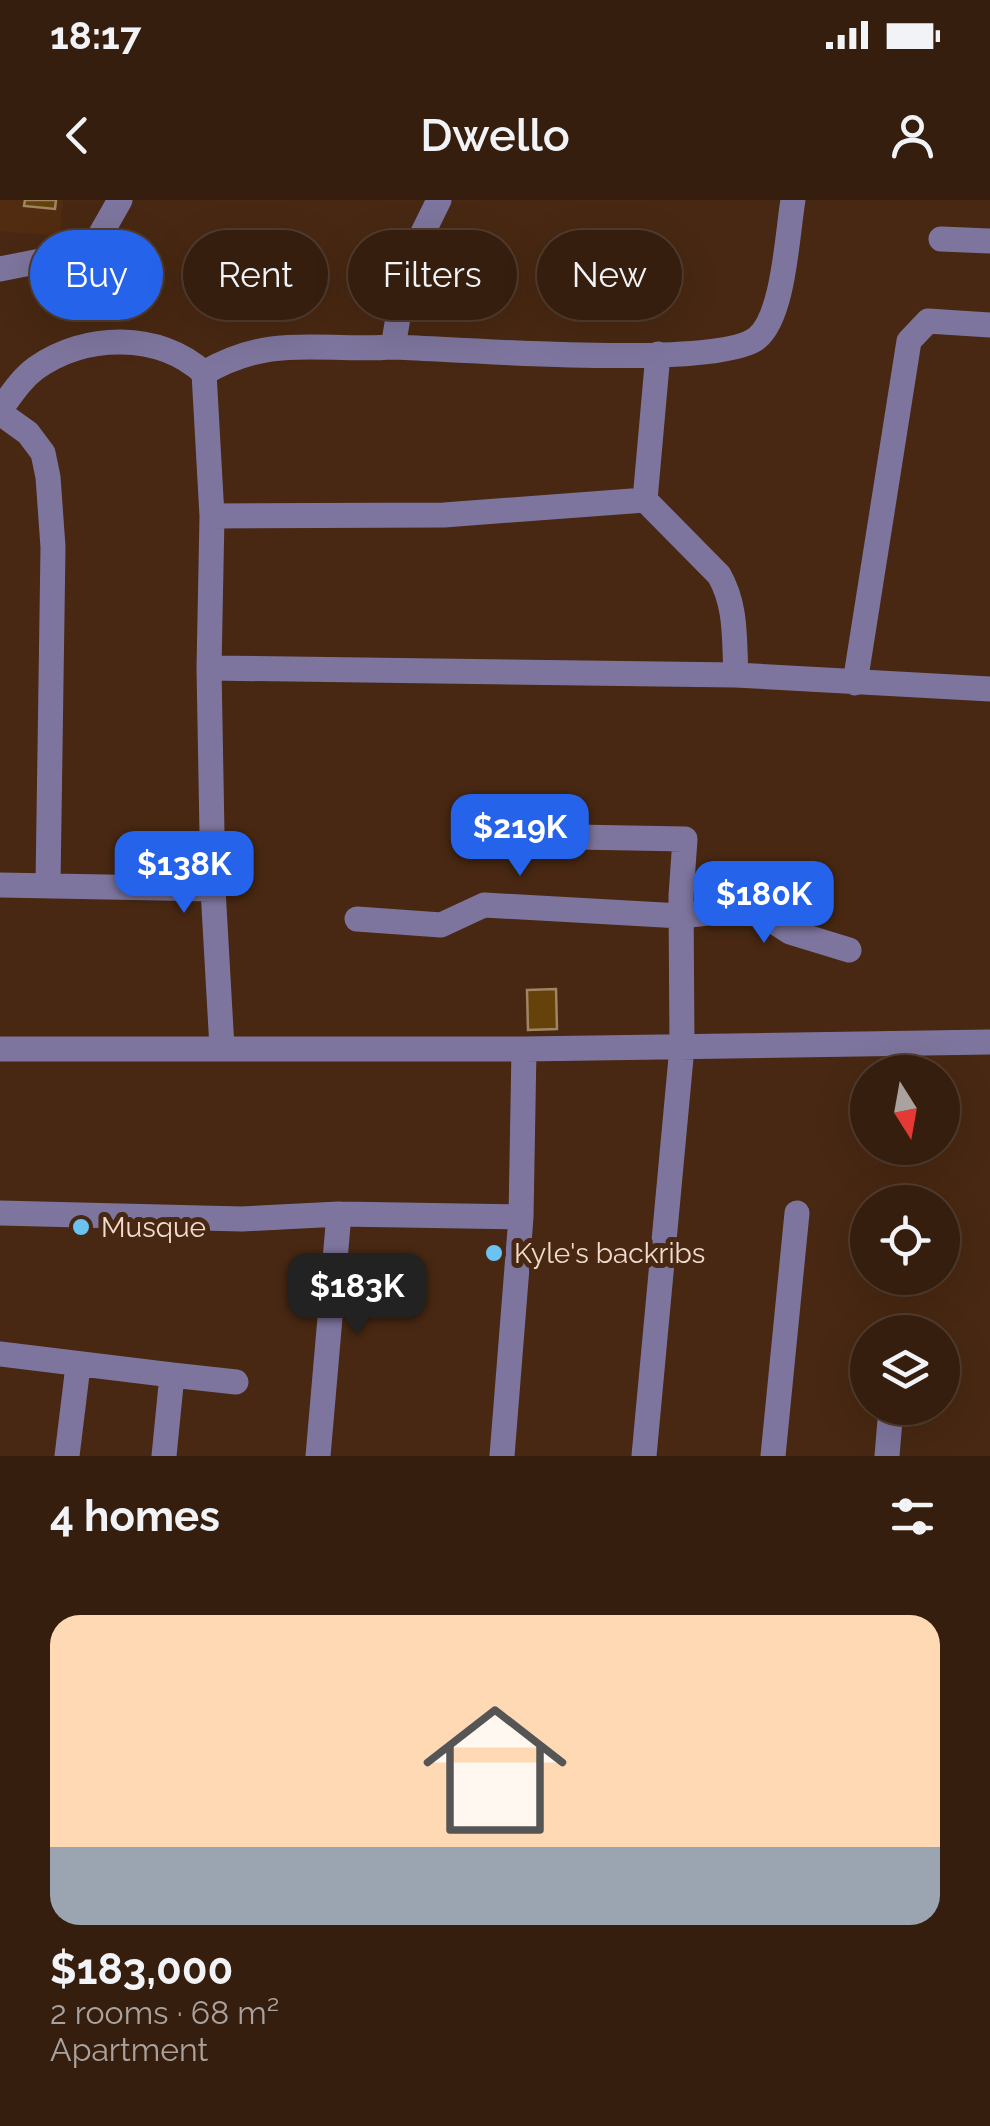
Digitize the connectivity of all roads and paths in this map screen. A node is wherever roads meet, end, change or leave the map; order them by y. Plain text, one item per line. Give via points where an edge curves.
1 (120, 200) edge
2 (439, 200) edge
3 (793, 200) edge
4 (941, 240) dead end
5 (990, 241) edge
6 (0, 269) edge
7 (990, 325) edge
8 (394, 347) junction
9 (658, 354) junction
10 (204, 373) junction
11 (0, 411) edge
12 (645, 500) junction
13 (212, 516) junction
14 (209, 668) junction
15 (736, 675) junction
16 (855, 683) junction
17 (990, 689) edge
18 (471, 835) dead end
19 (0, 885) edge
20 (48, 885) junction
21 (213, 889) junction
22 (681, 916) junction
23 (357, 920) dead end
24 (848, 950) dead end
25 (990, 1042) edge
26 (682, 1047) junction
27 (222, 1048) junction
28 (0, 1049) edge
29 (524, 1050) junction
30 (0, 1213) edge
31 (797, 1213) dead end
32 (339, 1214) junction
33 (521, 1217) junction
34 (0, 1354) edge
35 (78, 1366) junction
36 (172, 1375) junction
37 (236, 1382) dead end
38 (890, 1425) edge
39 (67, 1456) edge
40 (164, 1456) edge
41 (318, 1456) edge
42 (502, 1456) edge
43 (644, 1456) edge
44 (772, 1456) edge
45 (887, 1456) edge

1 - 6 street via 91,251
2 - 8 street via 407,265
3 - 9 street via 775,312 756,338 726,350
4 - 5 street
7 - 16 street via 928,321 909,341
8 - 9 street
8 - 10 street via 264,347
9 - 12 street
10 - 11 street via 188,358 138,340 81,348 36,368
10 - 13 street
11 - 20 street via 36,443 48,477
12 - 13 street via 444,515
12 - 15 street via 727,589
13 - 14 street
14 - 15 street
14 - 21 street
15 - 16 street
16 - 17 street
18 - 22 street via 684,837
19 - 20 street
20 - 21 street
21 - 27 street
22 - 23 street via 484,904 441,925
22 - 24 street via 757,909 790,932
22 - 26 street
25 - 26 street
26 - 29 street
26 - 43 street
27 - 28 street
27 - 29 street
29 - 33 street
30 - 32 street via 242,1219
31 - 44 street
32 - 33 street
32 - 41 street
33 - 42 street
34 - 35 street
35 - 36 street
35 - 39 street
36 - 37 street
36 - 40 street
38 - 45 street

